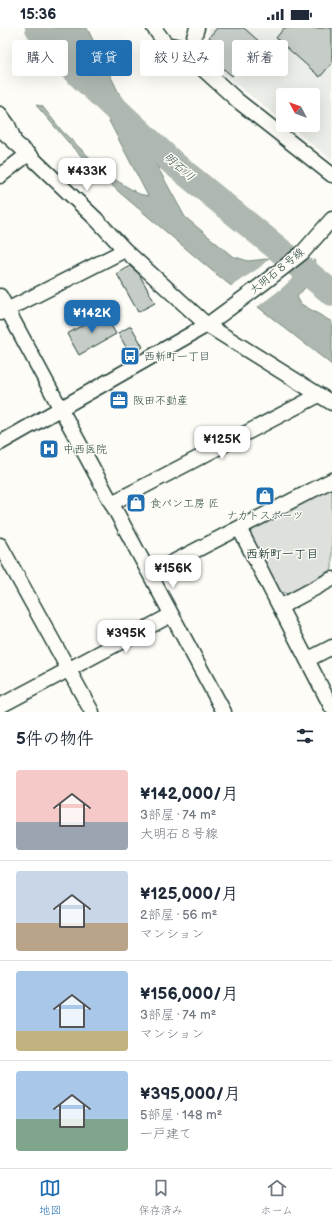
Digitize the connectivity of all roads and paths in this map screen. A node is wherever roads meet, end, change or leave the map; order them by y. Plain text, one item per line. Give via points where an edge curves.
1 (154, 28) edge
2 (198, 28) edge
3 (163, 40) edge
4 (193, 40) edge
5 (210, 76) edge
6 (0, 114) edge
7 (0, 130) edge
8 (16, 143) junction
9 (28, 154) junction
10 (332, 175) edge
11 (0, 176) edge
12 (332, 219) edge
13 (125, 250) junction
14 (0, 296) edge
15 (4, 312) edge
16 (212, 321) junction
17 (318, 395) junction
18 (332, 403) edge
19 (62, 409) junction
20 (0, 443) edge
21 (332, 480) edge
22 (112, 503) junction
23 (239, 528) junction
24 (0, 545) edge
25 (150, 574) junction
26 (332, 579) edge
27 (280, 607) junction
28 (172, 615) junction
29 (332, 646) edge
30 (307, 660) junction
31 (69, 669) junction
32 (0, 706) edge
33 (332, 708) edge
34 (92, 712) edge
35 (224, 712) edge

1 - 3 street
2 - 4 street
5 - 10 street via 238,101
6 - 8 street
7 - 8 street
8 - 9 street
9 - 11 street
9 - 13 street
12 - 16 street, 大明石８号線 via 302,253
13 - 15 street
13 - 16 street
14 - 15 street
15 - 19 street
16 - 17 street
16 - 19 street, 大明石８号線
17 - 18 street
17 - 22 street
19 - 20 street, 大明石８号線
19 - 22 street
21 - 23 street
22 - 25 street
23 - 25 street
23 - 27 street
24 - 31 street
25 - 28 street
26 - 27 street
27 - 30 street
28 - 31 street
28 - 35 street
29 - 30 street
30 - 33 street
31 - 32 street
31 - 34 street

